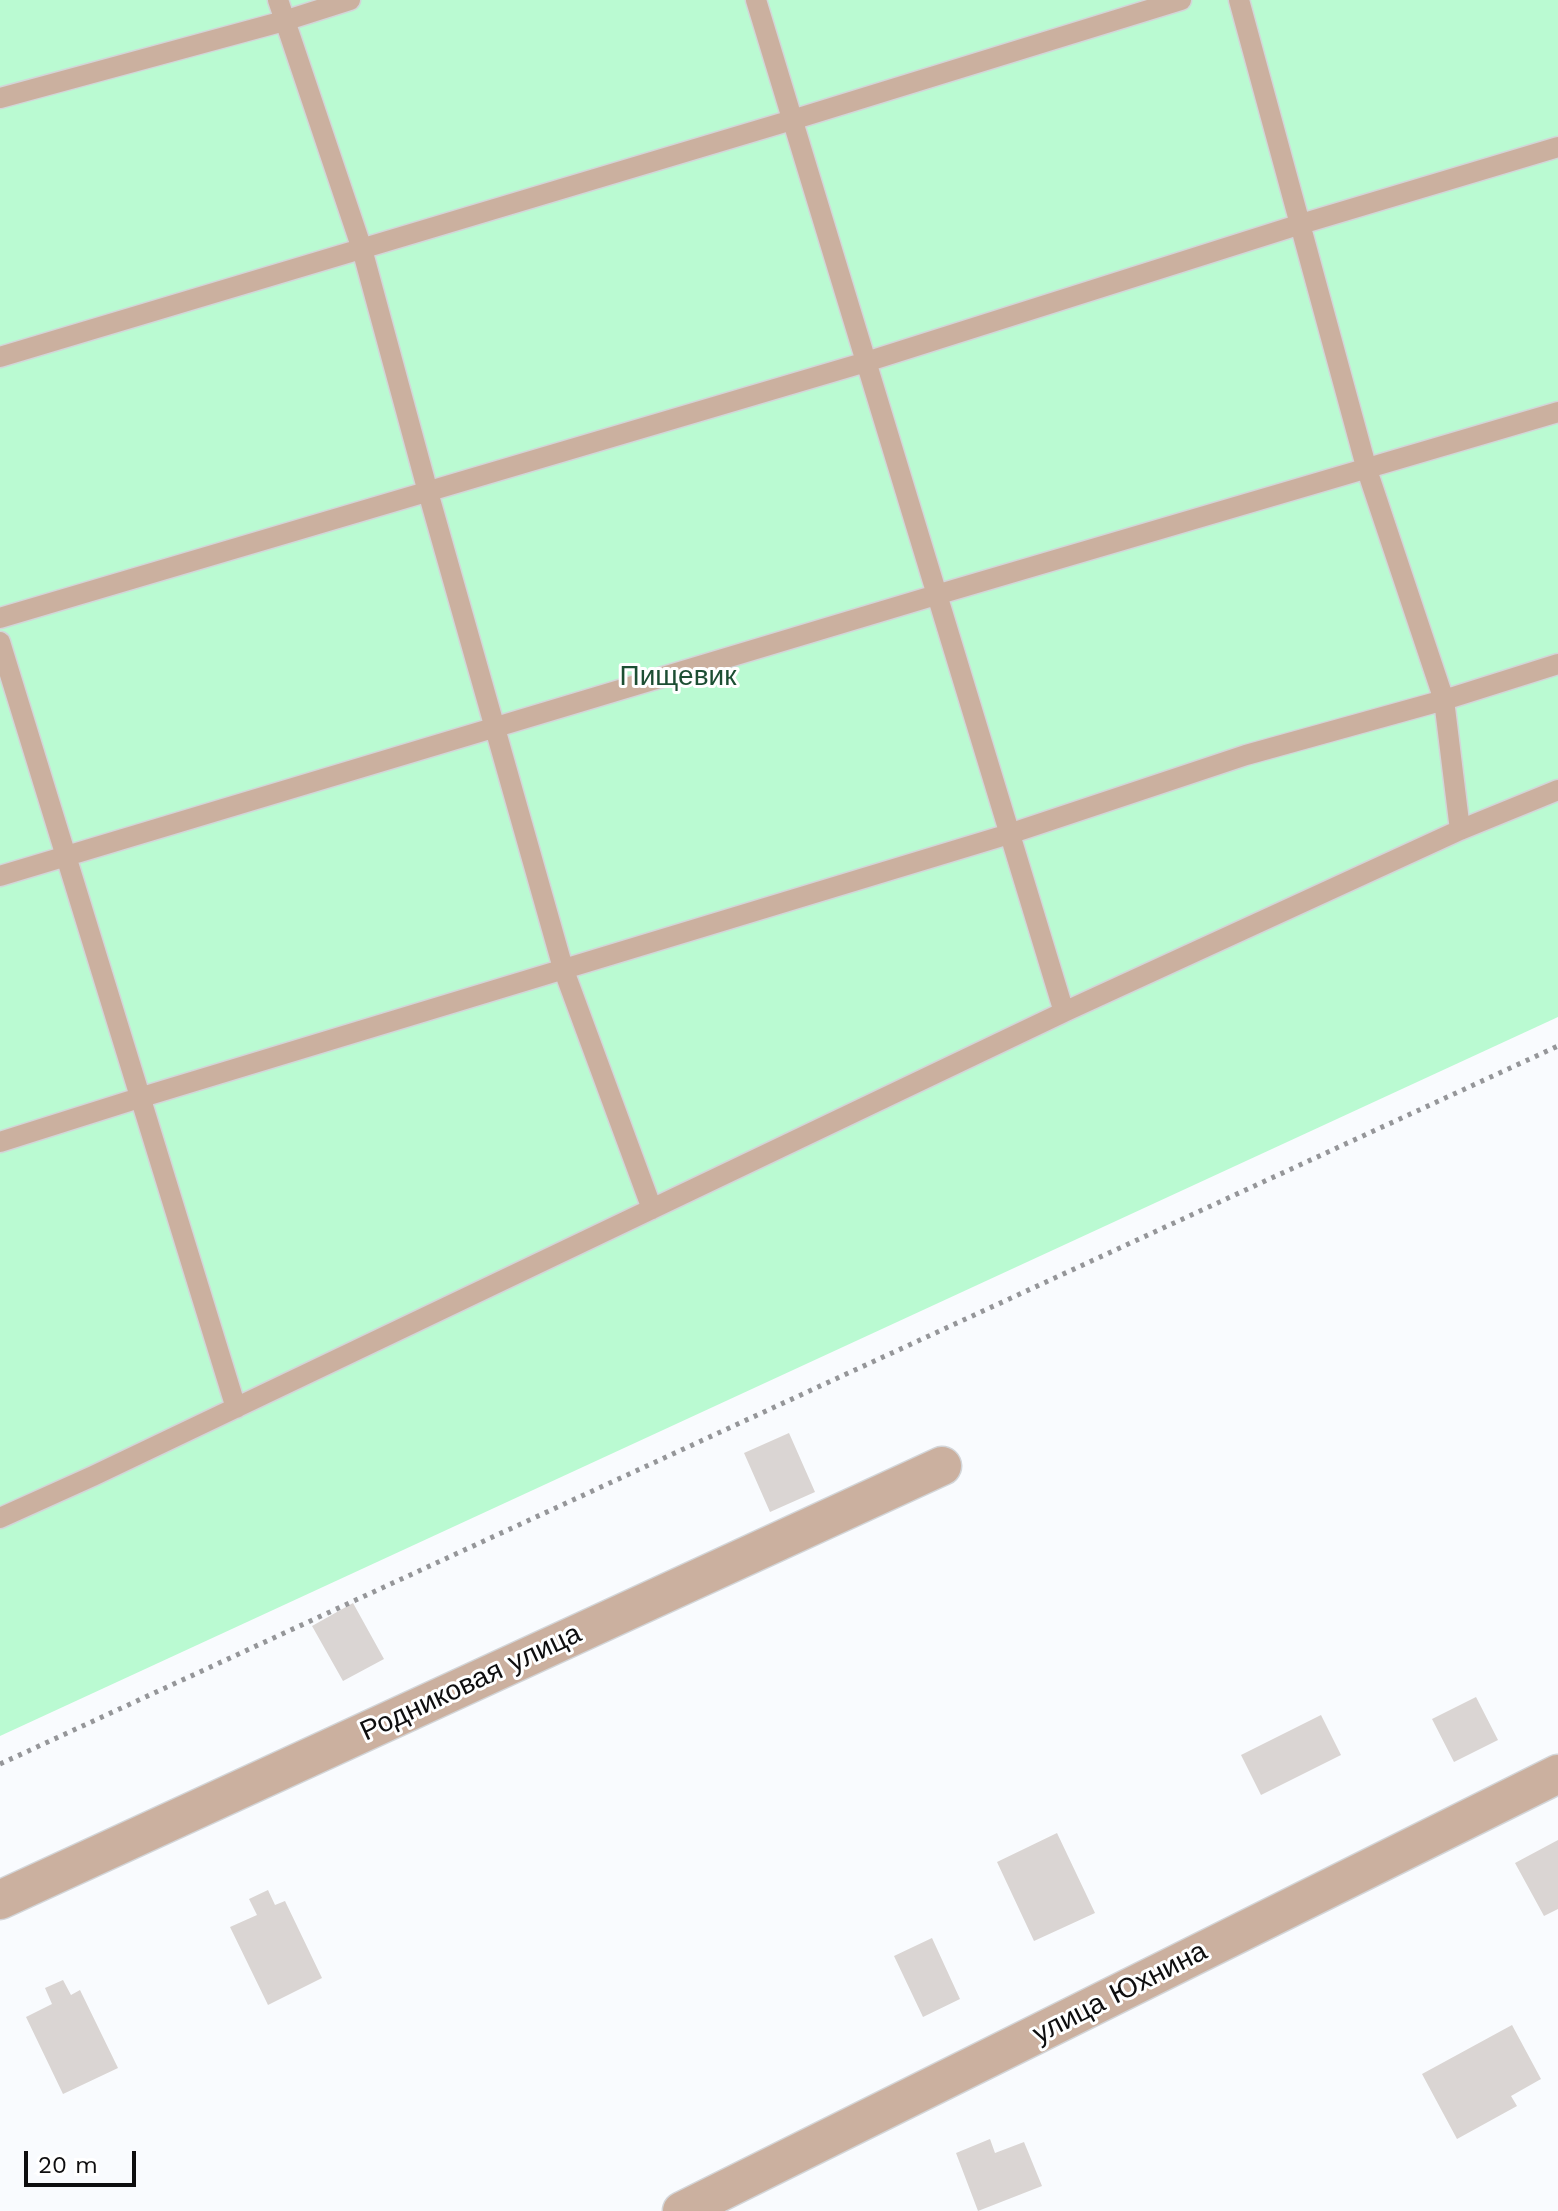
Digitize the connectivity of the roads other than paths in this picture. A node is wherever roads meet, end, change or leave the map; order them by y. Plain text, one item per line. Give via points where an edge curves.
1 (278, 0) edge
2 (350, 0) edge
3 (756, 0) edge
4 (1181, 0) edge
5 (1239, 0) edge
6 (284, 21) junction
7 (0, 98) edge
8 (792, 120) junction
9 (1558, 147) edge
10 (1301, 224) junction
11 (362, 249) junction
12 (0, 357) edge
13 (866, 362) junction
14 (1558, 412) edge
15 (1367, 470) junction
16 (428, 492) junction
17 (936, 595) junction
18 (0, 618) edge
19 (0, 642) edge
20 (1558, 664) edge
21 (1444, 700) junction
22 (495, 727) junction
23 (1558, 790) edge
24 (1460, 830) junction
25 (1009, 834) junction
26 (66, 857) junction
27 (0, 876) edge
28 (563, 968) junction
29 (1064, 1012) junction
30 (139, 1098) junction
31 (0, 1142) edge
32 (652, 1209) junction
33 (236, 1408) junction
34 (942, 1466) dead end
35 (0, 1518) edge
36 (1558, 1774) edge
37 (0, 1900) edge
38 (682, 2211) edge

1 - 6 lane
2 - 6 lane
3 - 8 lane
4 - 8 lane
5 - 10 lane
6 - 7 lane
6 - 11 lane
8 - 11 lane
8 - 13 lane
9 - 10 lane
10 - 13 lane
10 - 15 lane
11 - 12 lane
11 - 16 lane
13 - 16 lane
13 - 17 lane
14 - 15 lane
15 - 17 lane
15 - 21 lane
16 - 18 lane
16 - 22 lane
17 - 22 lane
17 - 25 lane
19 - 26 lane
20 - 21 lane
21 - 24 lane
21 - 25 lane via 1246,755
22 - 26 lane
22 - 28 lane
23 - 24 lane
24 - 29 lane
25 - 28 lane
25 - 29 lane
26 - 27 lane
26 - 30 lane
28 - 30 lane
28 - 32 lane
29 - 32 lane
30 - 31 lane
30 - 33 lane
32 - 33 lane
33 - 35 lane
34 - 37 street, Родниковая улица
36 - 38 street, улица Юхнина

